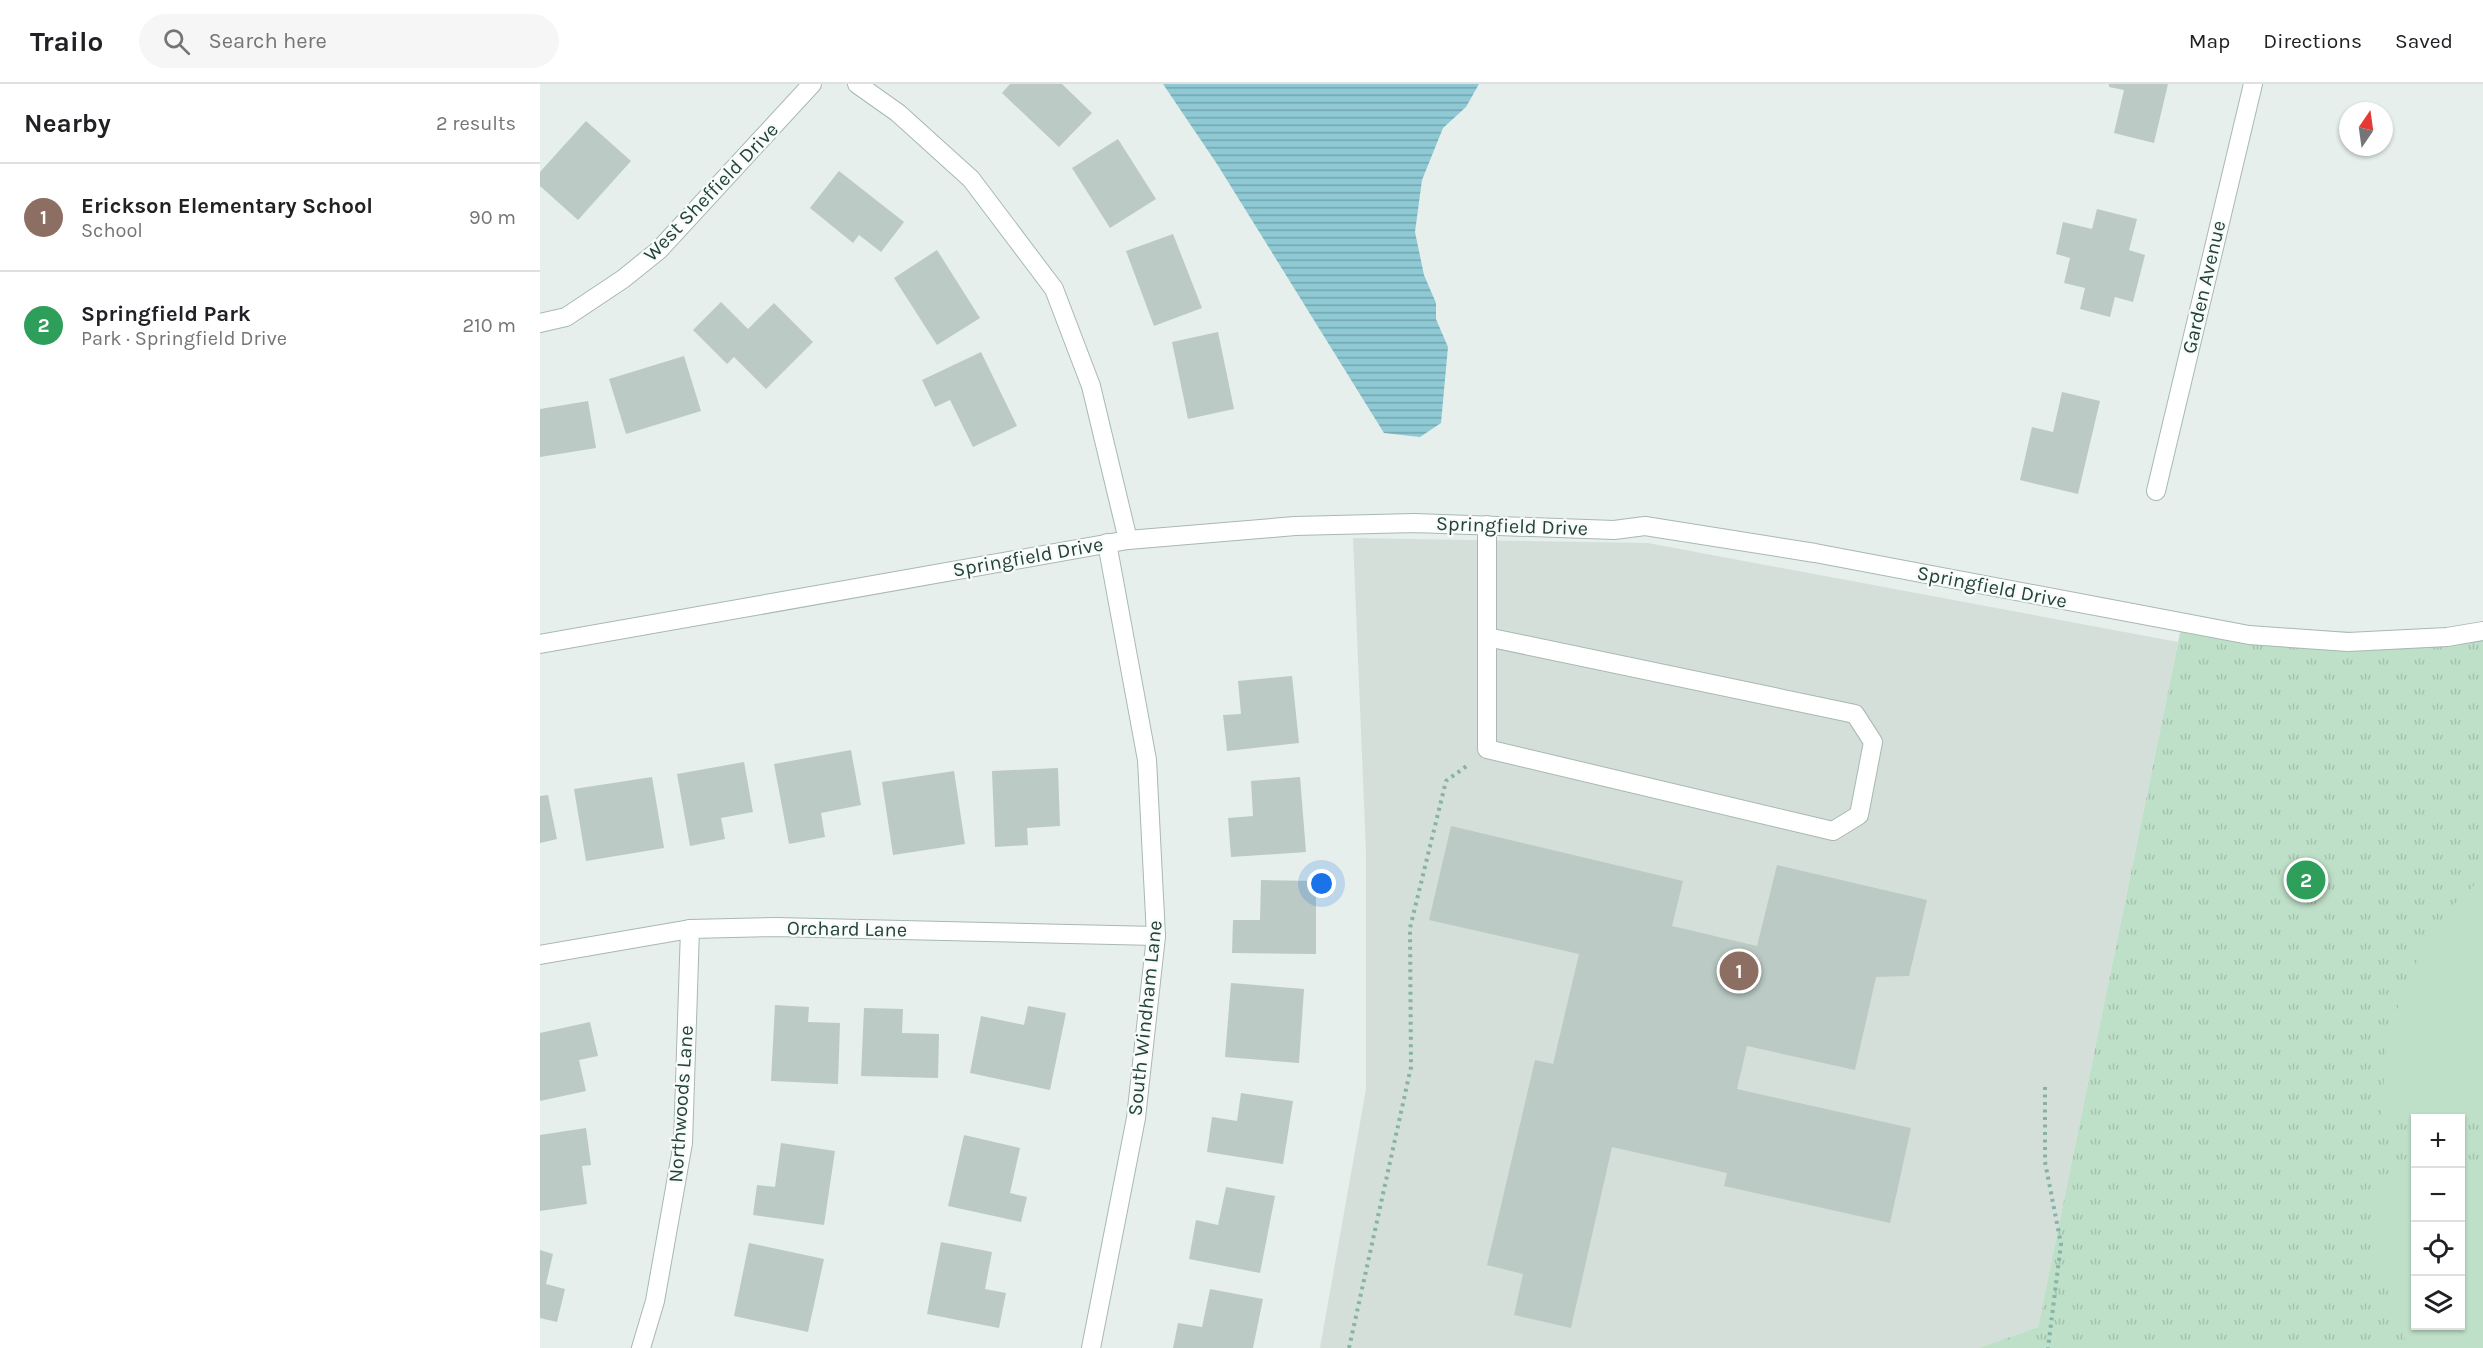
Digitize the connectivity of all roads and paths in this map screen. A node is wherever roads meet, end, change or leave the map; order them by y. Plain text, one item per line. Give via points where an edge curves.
1 (812, 84) edge
2 (857, 84) edge
3 (2253, 84) edge
4 (540, 323) edge
5 (2156, 490) dead end
6 (1487, 525) junction
7 (1128, 540) junction
8 (1107, 543) junction
9 (2483, 631) edge
10 (1487, 636) junction
11 (540, 644) edge
12 (1446, 781) dead end
13 (690, 929) junction
14 (1156, 936) junction
15 (540, 955) edge
16 (2045, 1087) dead end
17 (641, 1348) edge
18 (1091, 1348) edge
19 (1349, 1348) edge
20 (2048, 1348) edge

1 - 4 street, West Sheffield Drive via 659,250 566,317
2 - 7 street via 898,113 970,179 1054,289 1091,386
3 - 5 street, Garden Avenue
6 - 7 street, Springfield Drive via 1295,526
6 - 9 street, Springfield Drive via 1614,530 1645,526 1815,553 2249,635 2348,642 2447,637
6 - 10 street
7 - 8 street, Springfield Drive
8 - 11 street, Springfield Drive
8 - 14 street, South Windham Lane via 1147,760
10 - 10 street via 1487,749 1833,831 1859,815 1873,742 1855,714
12 - 19 path via 1410,928 1411,1067
13 - 14 street, Orchard Lane via 776,927
13 - 15 street, Orchard Lane
13 - 17 street, Northwoods Lane via 683,1143 655,1301
14 - 18 street, South Windham Lane via 1136,1118
16 - 20 path via 2045,1162 2061,1244

